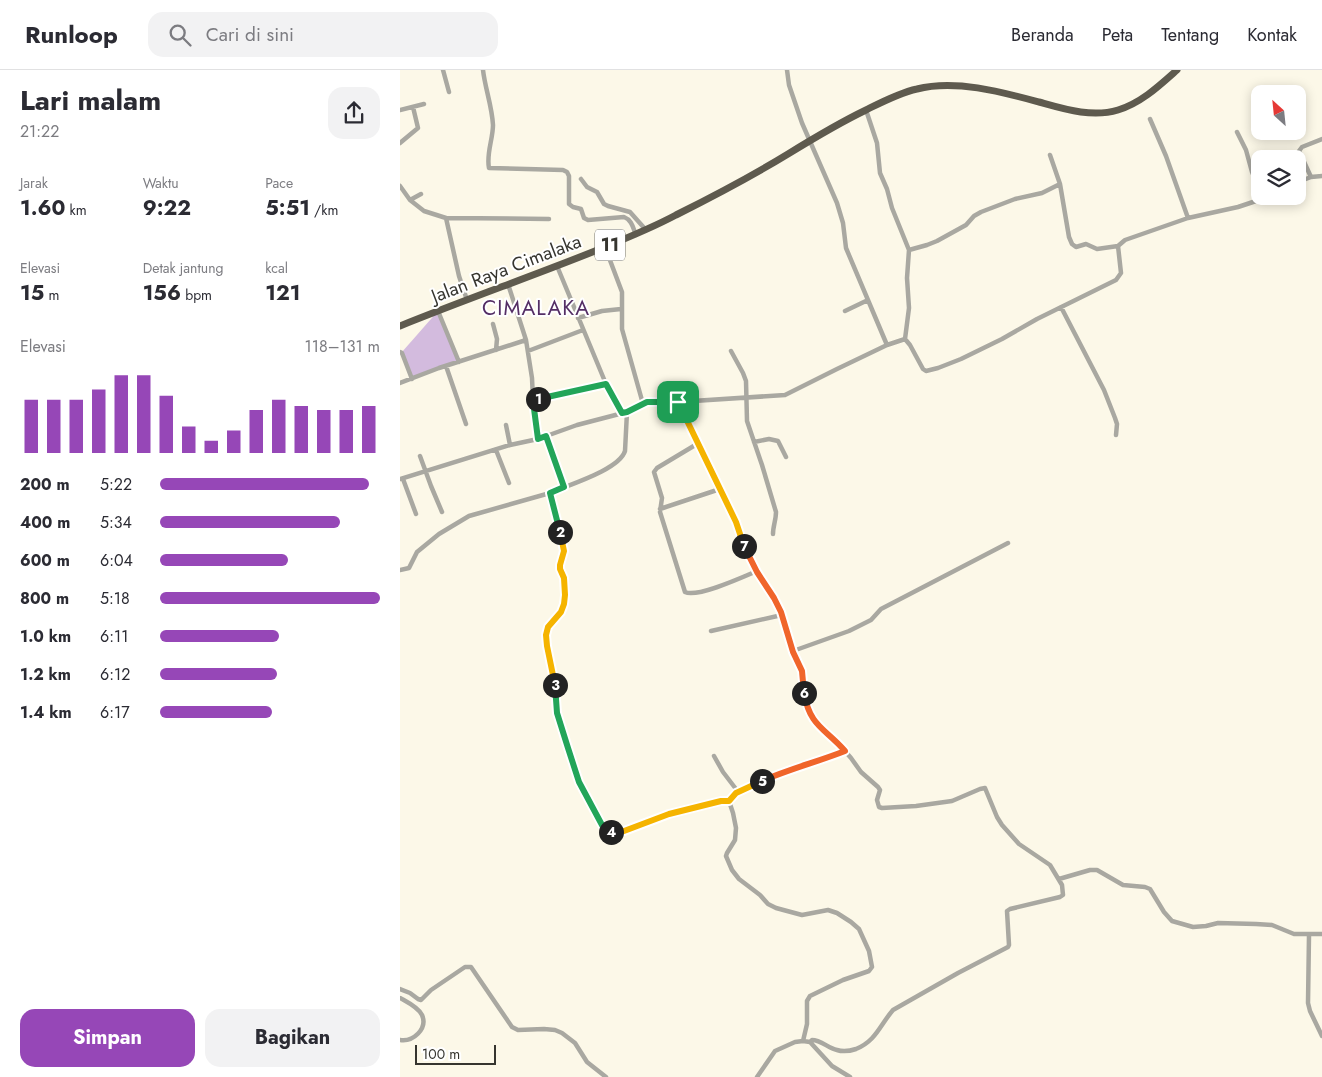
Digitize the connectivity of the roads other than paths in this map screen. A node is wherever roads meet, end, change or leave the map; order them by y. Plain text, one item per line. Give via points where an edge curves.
1 (442, 70) edge
2 (483, 70) edge
3 (787, 70) edge
4 (1177, 70) edge
5 (449, 92) dead end
6 (400, 104) edge
7 (424, 104) dead end
8 (413, 107) junction
9 (401, 110) edge
10 (866, 110) junction
11 (1150, 119) dead end
12 (1238, 132) dead end
13 (1322, 139) edge
14 (809, 141) junction
15 (400, 142) edge
16 (1050, 155) dead end
17 (1251, 168) edge
18 (1322, 176) edge
19 (1311, 177) junction
20 (580, 179) dead end
21 (1306, 179) edge
22 (1060, 184) junction
23 (400, 186) edge
24 (421, 194) dead end
25 (410, 200) junction
26 (1251, 202) edge
27 (1188, 218) junction
28 (549, 219) dead end
29 (446, 220) junction
30 (646, 230) junction
31 (636, 235) junction
32 (1118, 246) junction
33 (606, 247) junction
34 (909, 250) junction
35 (557, 266) junction
36 (508, 284) junction
37 (467, 300) junction
38 (868, 300) junction
39 (1060, 307) junction
40 (621, 310) junction
41 (438, 311) junction
42 (845, 311) dead end
43 (578, 318) junction
44 (493, 324) dead end
45 (400, 326) edge
46 (583, 330) junction
47 (905, 339) junction
48 (526, 340) junction
49 (887, 346) junction
50 (496, 350) junction
51 (528, 351) junction
52 (731, 351) dead end
53 (400, 352) edge
54 (459, 362) junction
55 (446, 366) junction
56 (412, 379) junction
57 (400, 383) edge
58 (606, 384) junction
59 (747, 398) junction
60 (533, 400) junction
61 (678, 402) junction
62 (643, 404) junction
63 (625, 412) junction
64 (466, 424) dead end
65 (506, 425) dead end
66 (1116, 435) dead end
67 (546, 436) junction
68 (538, 439) junction
69 (754, 442) junction
70 (697, 444) junction
71 (510, 445) junction
72 (496, 450) junction
73 (420, 456) dead end
74 (786, 457) dead end
75 (426, 471) junction
76 (401, 479) edge
77 (509, 483) dead end
78 (564, 487) junction
79 (720, 489) junction
80 (550, 493) junction
81 (660, 509) junction
82 (442, 512) dead end
83 (416, 514) dead end
84 (773, 534) dead end
85 (1008, 543) dead end
86 (400, 570) edge
87 (757, 572) junction
88 (782, 615) junction
89 (711, 631) dead end
90 (793, 652) junction
91 (845, 751) junction
92 (714, 756) dead end
93 (736, 793) junction
94 (729, 801) junction
95 (1059, 879) junction
96 (1322, 934) edge
97 (1309, 935) junction
98 (400, 989) edge
99 (400, 998) edge
100 (1322, 1036) edge
101 (400, 1040) edge
102 (803, 1041) junction
103 (810, 1042) junction
104 (606, 1077) edge
105 (757, 1077) edge
106 (850, 1077) edge

1 - 5 street
2 - 31 street via 492,118 489,168 563,170 569,176 570,206 581,209 588,220 627,218
3 - 14 street via 789,85
4 - 10 highway, 11 via 1142,99 1105,113 1072,110 984,88 949,86 918,88
6 - 9 street
7 - 8 street
8 - 9 street
8 - 15 street via 418,128
10 - 14 highway, 11
10 - 34 street via 877,143 880,173
11 - 27 street
12 - 17 street
13 - 19 street via 1299,151
14 - 30 highway, Jalan Raya Cimalaka / 11
14 - 38 street via 837,203 846,248
16 - 22 street
18 - 19 street
19 - 21 street
20 - 30 street via 597,192 604,204 630,212
22 - 32 street via 1069,237 1074,246 1086,244 1097,249
22 - 34 street via 977,214 937,241
23 - 25 street
24 - 25 street
25 - 29 street via 424,211
26 - 27 street
27 - 32 street via 1125,240
28 - 29 street
29 - 37 street
30 - 31 highway, Jalan Raya Cimalaka / 11
31 - 33 highway, Jalan Raya Cimalaka / 11
32 - 39 street via 1120,276
33 - 35 highway, Jalan Raya Cimalaka / 11
33 - 40 street via 622,292
34 - 47 street via 909,308
35 - 36 highway, Jalan Raya Cimalaka / 11
35 - 43 street
36 - 37 highway, Jalan Raya Cimalaka / 11
36 - 48 street
37 - 41 highway, Jalan Raya Cimalaka / 11
38 - 42 street
38 - 49 street
39 - 47 street via 961,360 928,371 923,369
39 - 66 street via 1102,385 1115,418
40 - 43 street
40 - 62 street via 622,329
41 - 45 highway, Jalan Raya Cimalaka / 11
41 - 54 street
43 - 46 street
44 - 50 street
46 - 51 street
46 - 58 street
47 - 49 street
48 - 50 street
48 - 51 street
49 - 59 street via 786,395
50 - 54 street
51 - 60 street
52 - 59 street via 746,381
53 - 56 street
54 - 55 street
55 - 56 street
55 - 64 street
56 - 57 street
58 - 60 street
58 - 63 street
59 - 61 street
59 - 69 street via 747,421
60 - 68 street
61 - 62 street
61 - 70 street
62 - 63 street
63 - 67 street
63 - 78 street via 625,451 622,457 597,474
65 - 71 street
67 - 68 street
67 - 78 street
68 - 71 street
69 - 74 street via 778,441
69 - 84 street via 776,512
70 - 79 street
70 - 81 street via 655,470 663,503
71 - 72 street
72 - 75 street
72 - 77 street
73 - 75 street
75 - 76 street
75 - 82 street
76 - 83 street
78 - 80 street
79 - 81 street
79 - 87 street
80 - 86 street via 470,516 436,536 415,554 409,568
80 - 94 street via 564,551 560,569 565,595 561,612 548,627 547,646 559,719 579,782 597,817 607,831 619,832 669,814
81 - 87 street via 686,593 716,588
85 - 90 street via 881,609 871,620
87 - 88 street
88 - 89 street
88 - 90 street
90 - 91 street via 802,671 806,704 811,716
91 - 93 street
91 - 95 street via 879,788 877,805 880,808 952,800 985,788 1002,825 1019,844 1050,865
92 - 93 street
93 - 94 street
94 - 102 street via 736,828 735,840 726,856 739,880 776,908 802,914 828,910 837,912 858,929 869,951 872,965 869,971 810,996
95 - 97 street via 1096,870 1123,886 1145,887 1150,889 1172,920 1184,925 1272,925 1294,934
95 - 103 street via 1063,892 1060,897 1007,911 1008,947 893,1010 872,1040 842,1052 816,1040
96 - 97 street
97 - 100 street via 1308,1003
98 - 104 street via 421,1000 465,967 471,967 514,1029 559,1031 575,1043 587,1062
99 - 101 street via 419,1011 423,1023 413,1038
102 - 103 street
102 - 105 street via 775,1052
103 - 106 street via 832,1066

